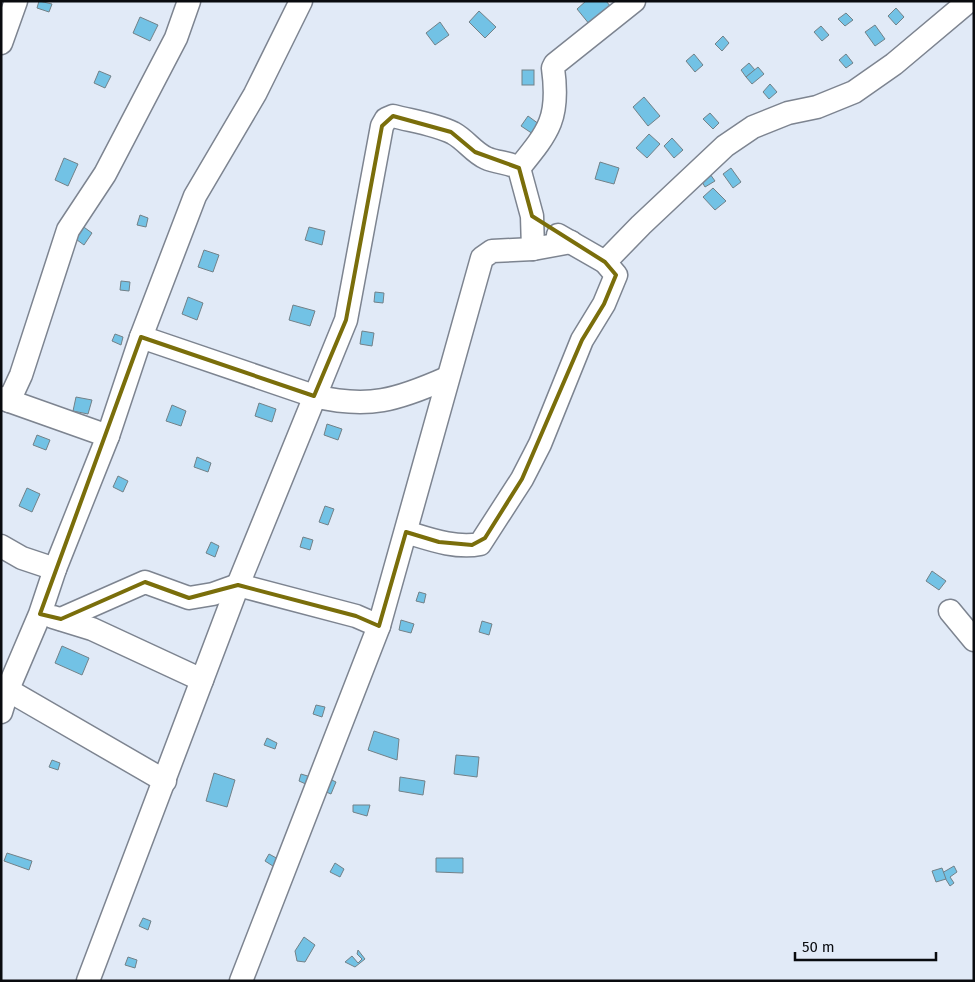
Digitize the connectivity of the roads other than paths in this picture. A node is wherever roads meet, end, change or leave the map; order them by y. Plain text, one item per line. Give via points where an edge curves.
1 (16, 1) edge
2 (189, 1) edge
3 (301, 1) edge
4 (634, 1) edge
5 (970, 1) edge
6 (1, 43) edge
7 (519, 168) junction
8 (532, 216) junction
9 (571, 242) junction
10 (533, 249) junction
11 (605, 262) junction
12 (141, 336) junction
13 (447, 378) junction
14 (314, 396) junction
15 (5, 400) edge
16 (108, 436) junction
17 (406, 532) junction
18 (1, 546) edge
19 (55, 569) junction
20 (238, 586) junction
21 (950, 611) dead end
22 (50, 616) junction
23 (379, 626) junction
24 (974, 640) edge
25 (202, 680) junction
26 (4, 687) edge
27 (1, 712) edge
28 (165, 781) junction
29 (88, 981) edge
30 (241, 981) edge

1 - 6 street
2 - 15 street via 176,38 105,174 68,230 21,375
3 - 12 street via 255,94 195,196
4 - 7 street via 555,64 556,106 552,122 541,142
5 - 11 street via 894,64 854,92 753,127 725,146
7 - 8 street
7 - 14 street via 508,162 489,160 451,132 393,116 386,119 382,126 346,320
8 - 9 street
8 - 10 street
9 - 10 street
9 - 11 street
10 - 13 street via 492,252 482,258
11 - 17 street via 616,275 604,304 582,340 540,444 485,538 480,544 472,545 439,542
12 - 14 street
12 - 16 street
13 - 14 street via 415,392 379,402 342,403
13 - 17 street
14 - 20 street
15 - 16 street
16 - 19 street
17 - 23 street
18 - 19 street via 22,558
19 - 22 street
20 - 22 street via 189,598 145,582
20 - 23 street via 283,595
20 - 25 street
21 - 24 street
22 - 25 street via 92,629
22 - 26 street
23 - 30 street
25 - 28 street
26 - 27 street
26 - 28 street
28 - 29 street

